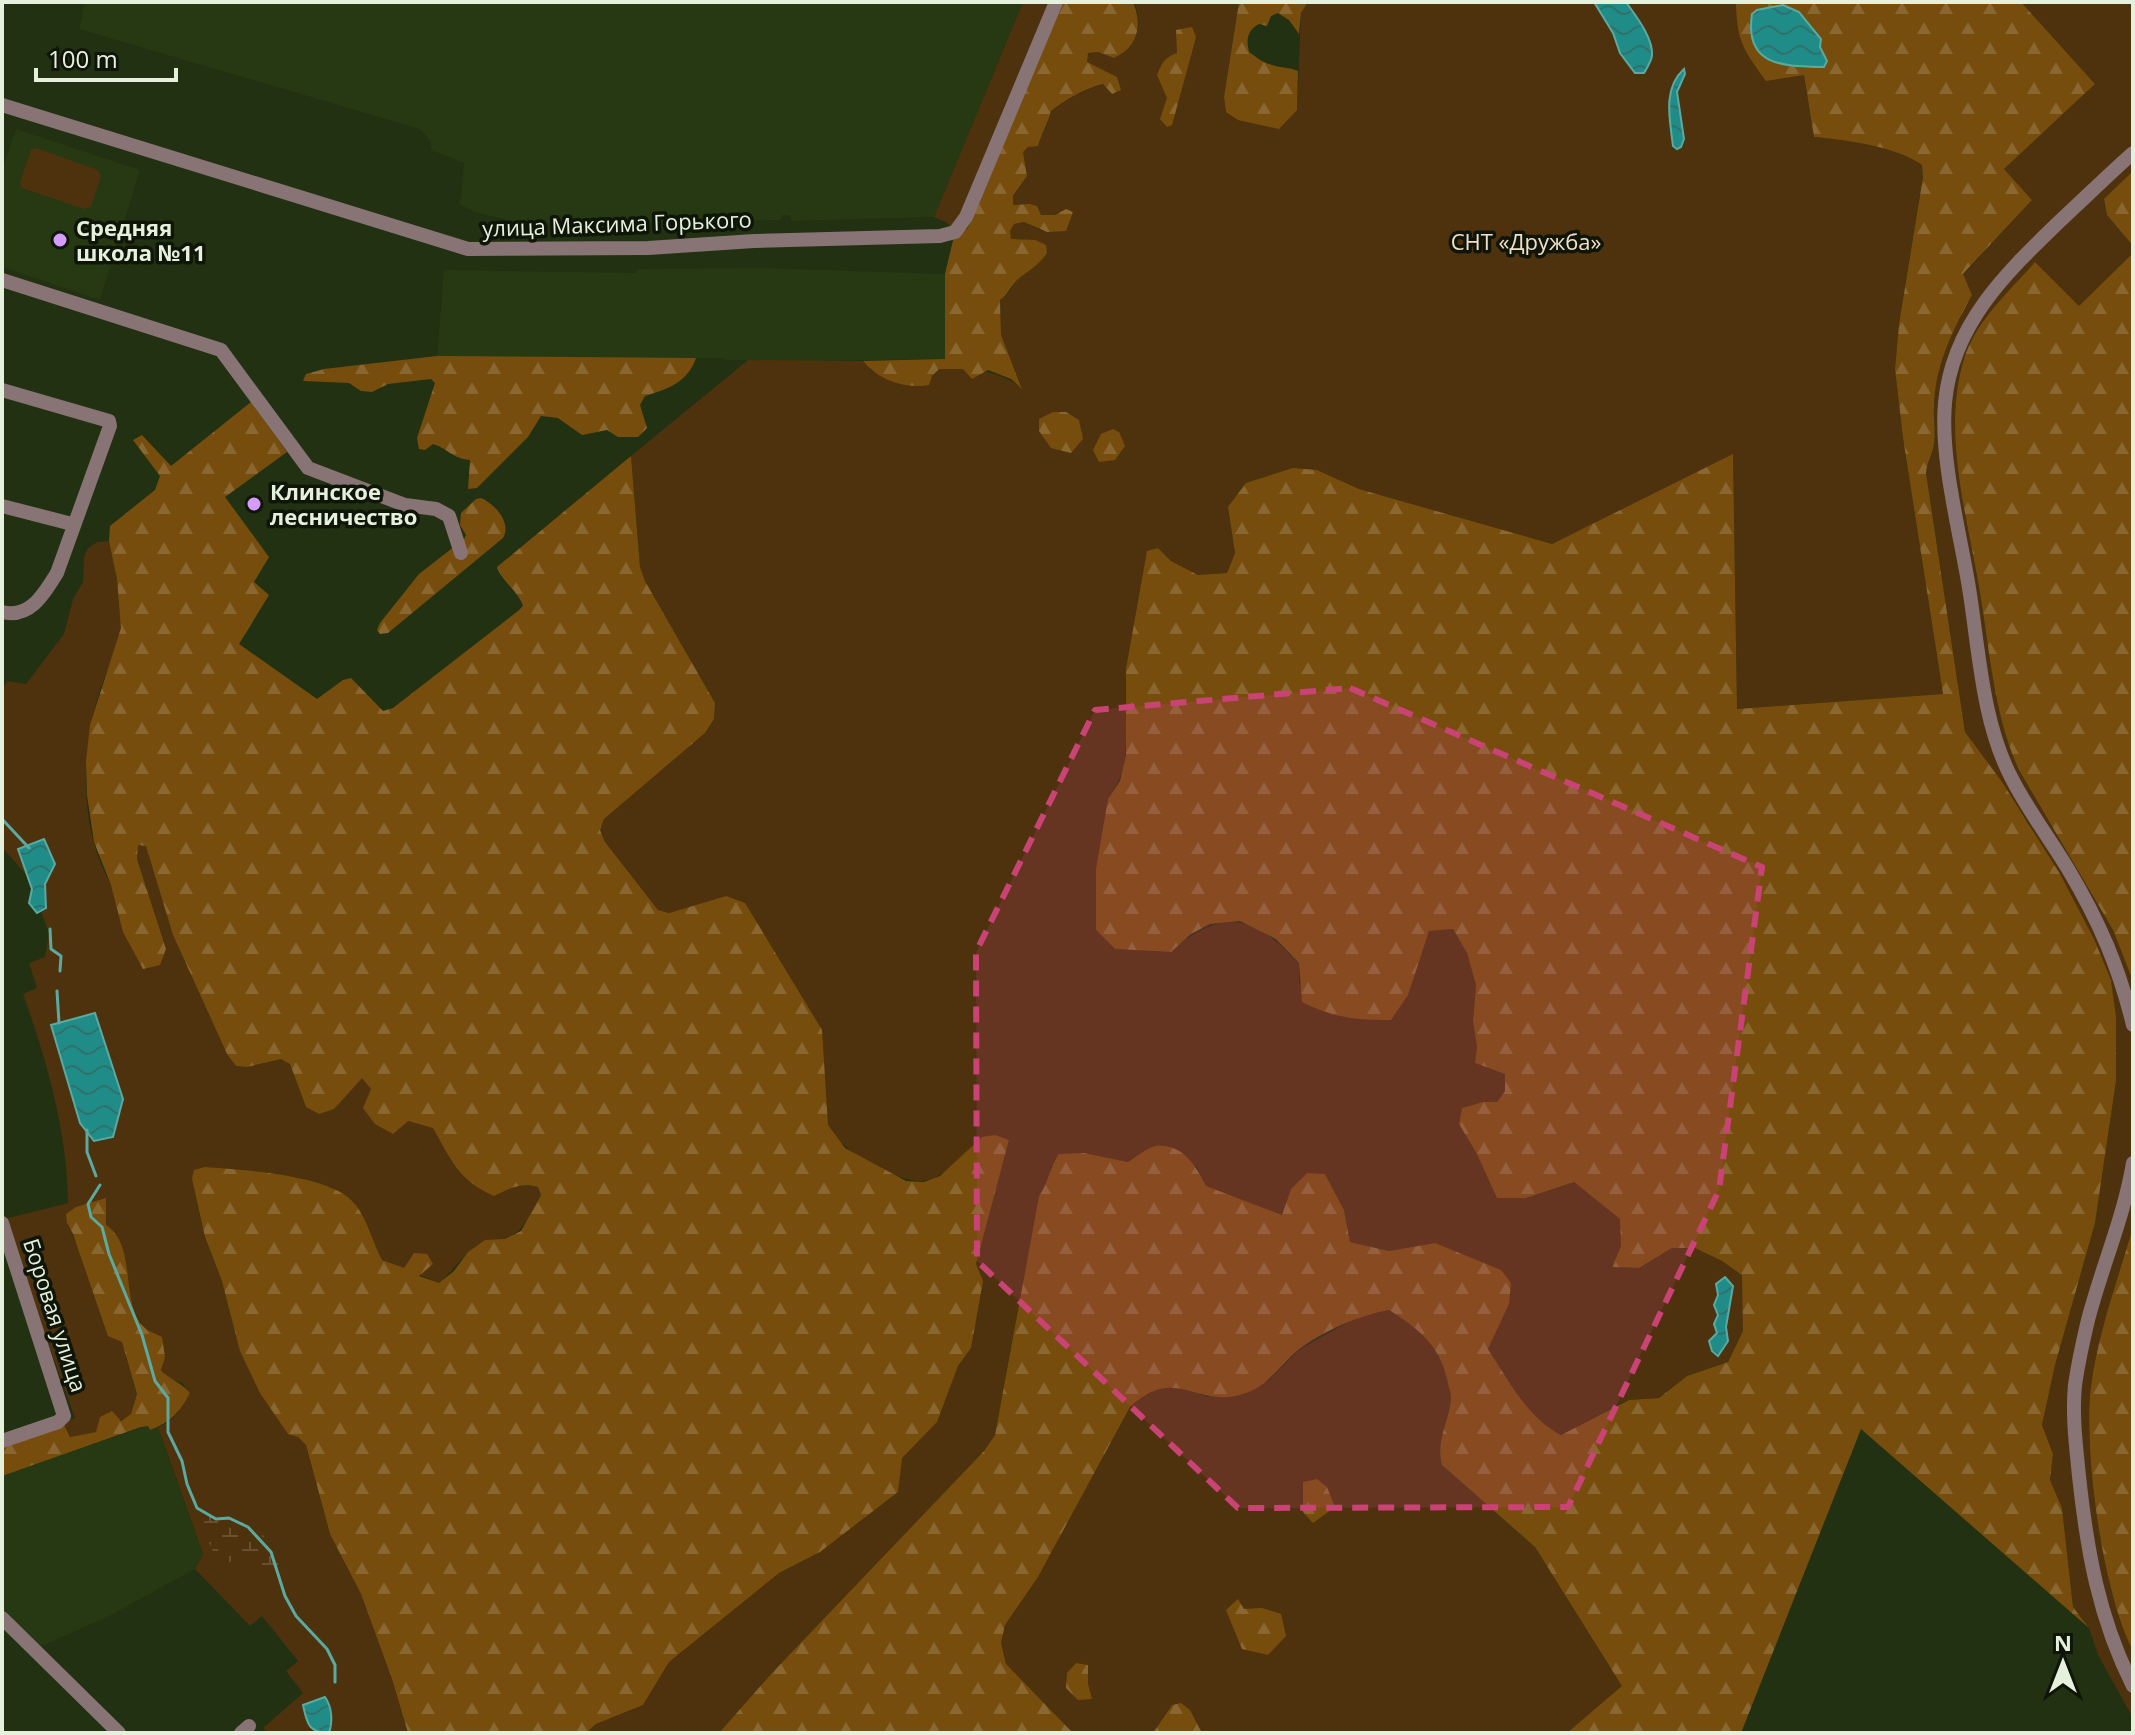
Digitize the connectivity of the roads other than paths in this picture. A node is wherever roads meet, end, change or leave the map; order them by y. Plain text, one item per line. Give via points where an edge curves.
1 (1056, 2) edge
2 (3, 108) edge
3 (2133, 153) edge
4 (2, 280) edge
5 (2, 390) edge
6 (2, 506) edge
7 (72, 524) junction
8 (461, 553) dead end
9 (2, 612) edge
10 (2133, 1025) edge
11 (2133, 1163) edge
12 (2, 1223) edge
13 (2, 1441) edge
14 (2, 1618) edge
15 (2133, 1686) edge
16 (119, 1733) edge

1 - 2 street, улица Максима Горького via 966,217 955,232 940,236 468,249
3 - 10 street via 1993,288 1957,350 1945,405 1953,493 2001,753 2103,934
4 - 8 street via 221,350 308,468 449,516
5 - 7 street via 109,421
6 - 7 street
7 - 9 street via 46,591 28,610
11 - 15 street via 2075,1386 2084,1519 2098,1598
12 - 13 street, Боровая улица via 64,1411 62,1420
14 - 16 street

